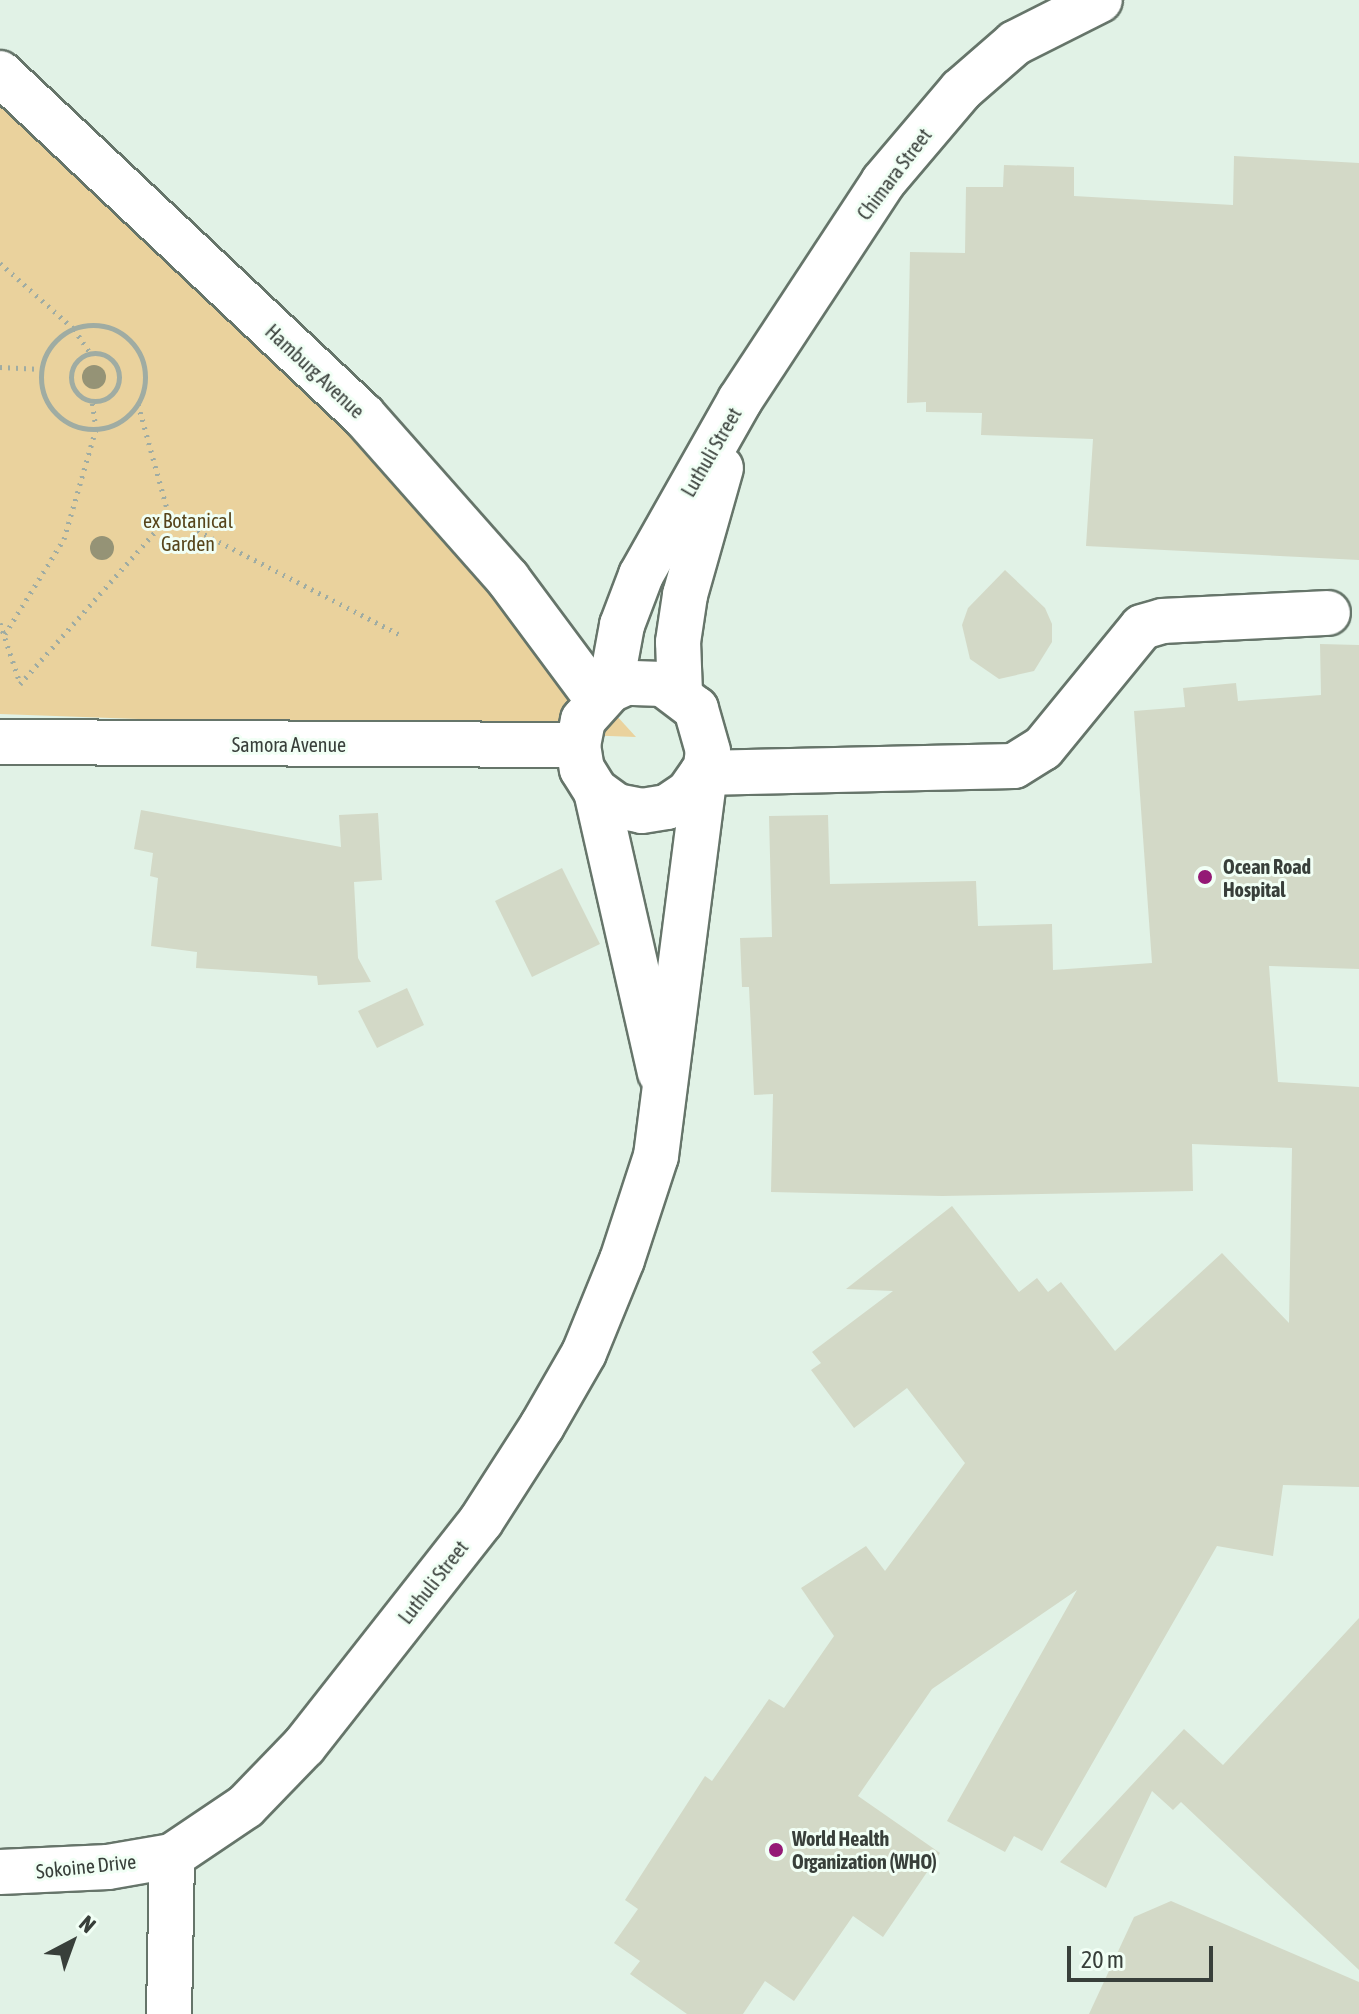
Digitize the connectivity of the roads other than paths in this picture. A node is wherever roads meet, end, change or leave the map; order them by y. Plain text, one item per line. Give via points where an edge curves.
1 (1100, 0) edge
2 (0, 73) edge
3 (740, 400) junction
4 (1328, 613) dead end
5 (680, 693) junction
6 (603, 695) junction
7 (0, 742) edge
8 (578, 745) junction
9 (702, 773) junction
10 (596, 791) junction
11 (667, 1103) junction
12 (172, 1856) junction
13 (0, 1872) edge
14 (169, 2014) edge

1 - 3 street, Chimara Street via 1015,43 961,90 883,182
2 - 6 street, Hamburg Avenue via 363,415
3 - 5 street, Luthuli Street via 685,595 678,642
3 - 6 street, Luthuli Street via 641,575
4 - 9 street via 1163,621 1142,627 1043,748 1014,766
5 - 6 street via 645,681
5 - 9 street via 706,728 708,751
6 - 8 street via 583,720
7 - 8 street, Samora Avenue
8 - 10 street via 582,769
9 - 10 street via 688,793 667,807 642,811 617,806
9 - 11 street, Luthuli Street
10 - 11 street, Luthuli Street via 624,935
11 - 12 street, Luthuli Street via 656,1156 622,1260 584,1353 481,1521 304,1746 246,1806
12 - 13 street, Sokoine Drive via 108,1867
12 - 14 street

